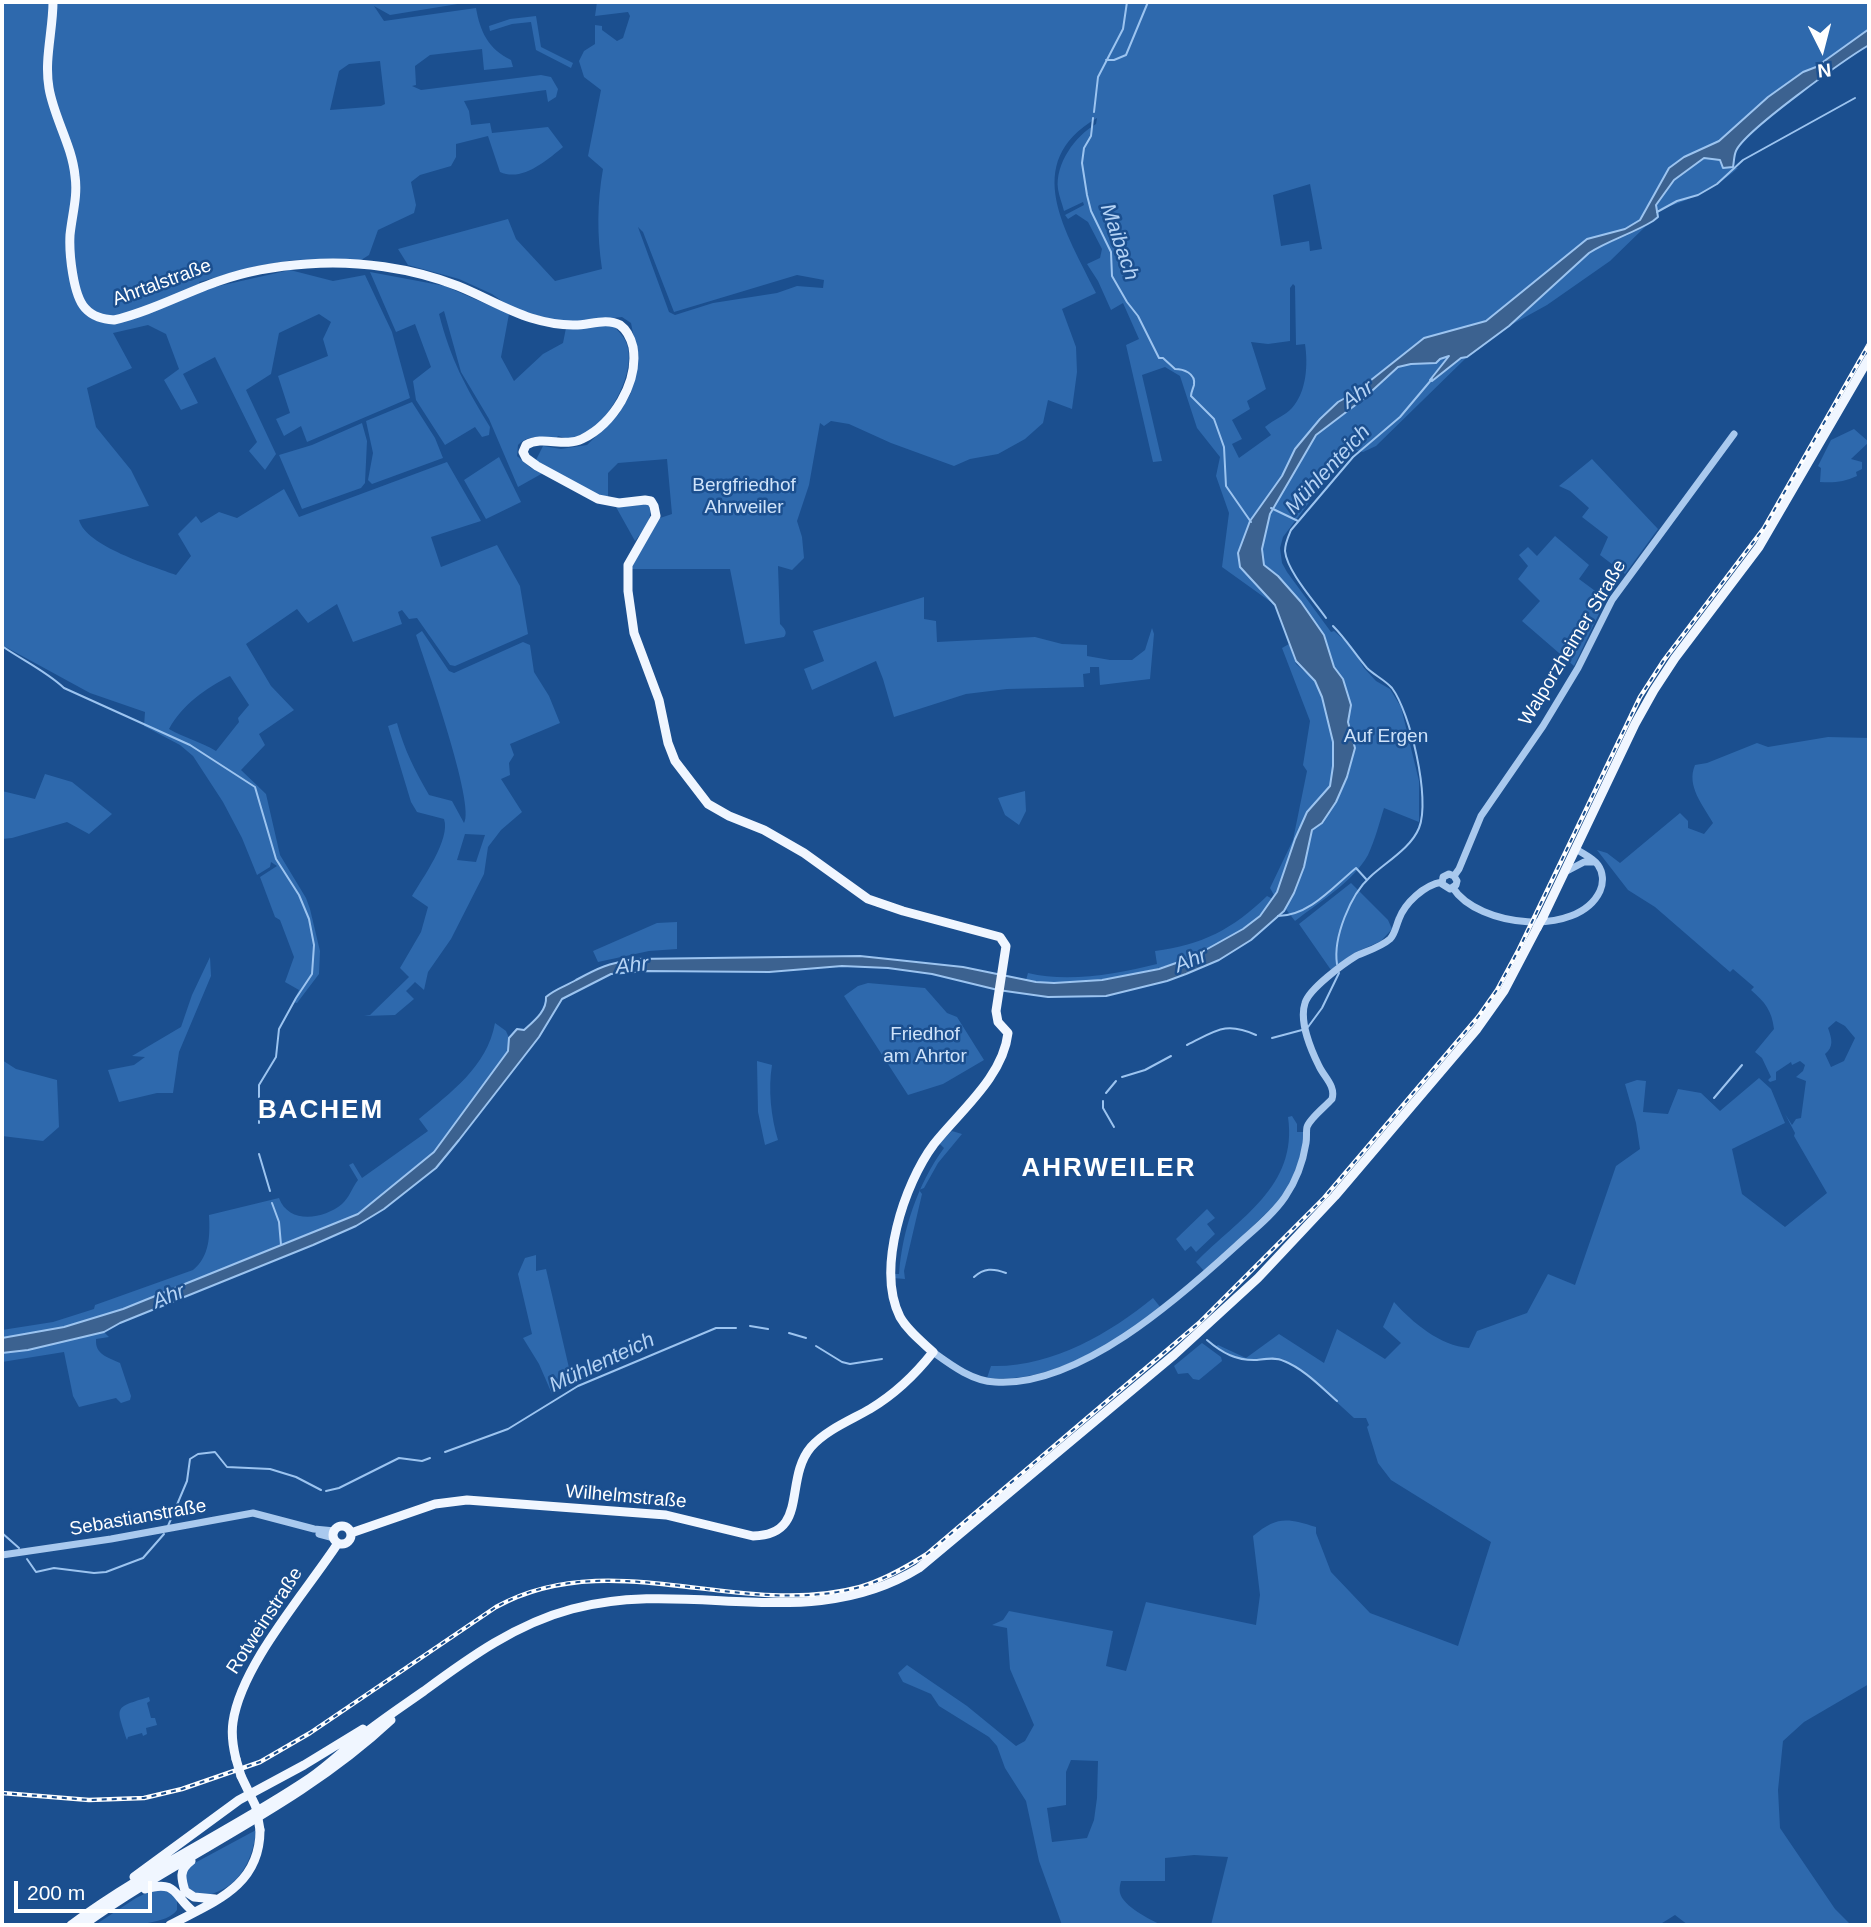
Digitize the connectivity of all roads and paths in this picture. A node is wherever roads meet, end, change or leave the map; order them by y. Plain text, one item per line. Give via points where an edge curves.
1 (54, 2) edge
2 (1869, 358) edge
3 (1734, 434) dead end
4 (1576, 849) junction
5 (1595, 862) junction
6 (1565, 872) junction
7 (1454, 876) junction
8 (1442, 882) junction
9 (1453, 888) junction
10 (933, 1352) junction
11 (351, 1533) junction
12 (335, 1537) junction
13 (2, 1556) edge
14 (421, 1693) junction
15 (249, 1793) junction
16 (208, 1847) junction
17 (182, 1893) junction
18 (220, 1898) junction
19 (121, 1899) junction
20 (104, 1902) junction
21 (194, 1912) junction
22 (172, 1924) edge
23 (71, 1925) edge
24 (83, 1925) edge

1 - 10 main road, Ahrtalstraße via 48,79 74,165 71,257 82,304 100,318 114,320 256,271 357,264 446,281 545,322 611,322 625,330 634,362 616,409 584,438 570,443 537,441 526,445 523,452 532,463 598,499 619,503 649,500 654,506 656,516 628,565 628,591 634,633 675,761 716,810 804,853 868,899 1005,942 997,1006 998,1022 1008,1036 1005,1046 979,1092 923,1160 897,1230 890,1278 896,1305 908,1328
2 - 4 main road via 1759,547 1654,690
3 - 7 street, Walporzheimer Straße via 1612,600 1544,726 1481,816
4 - 5 street
4 - 6 main road
5 - 6 street
5 - 9 street via 1602,879 1594,900 1578,912 1554,920 1522,921 1487,913
6 - 14 main road, bridge via 1504,991 1477,1029 1267,1270 1174,1355 919,1568 873,1591 811,1604 651,1597 570,1609 507,1636
7 - 8 street via 1447,874
7 - 9 street, Walporzheimer Straße via 1457,883
8 - 9 street
8 - 10 street via 1414,898 1389,940 1354,958 1307,998 1307,1036 1333,1088 1332,1099 1307,1125 1303,1159 1284,1198 1227,1254 1122,1340 1065,1367 1023,1380 995,1382 979,1379
10 - 11 main road, Wilhelmstraße via 894,1393 811,1448 799,1469 790,1518 767,1534 748,1535 666,1515 467,1500 435,1504
11 - 12 main road via 346,1543
11 - 12 main road via 339,1527
12 - 13 street, Sebastianstraße via 253,1513
12 - 15 main road, Rotweinstraße, bridge via 244,1685 232,1724 232,1741
14 - 15 main road
14 - 16 main road via 336,1768
14 - 20 main road via 312,1777
15 - 18 main road, Rotweinstraße, bridge via 259,1815 258,1851 241,1882
15 - 20 main road
16 - 17 main road via 184,1867
16 - 19 main road
17 - 18 main road
17 - 19 main road via 157,1885
17 - 21 main road
17 - 22 main road via 181,1908
18 - 21 main road, Rotweinstraße
19 - 24 main road
20 - 23 main road
21 - 22 main road, Rotweinstraße

